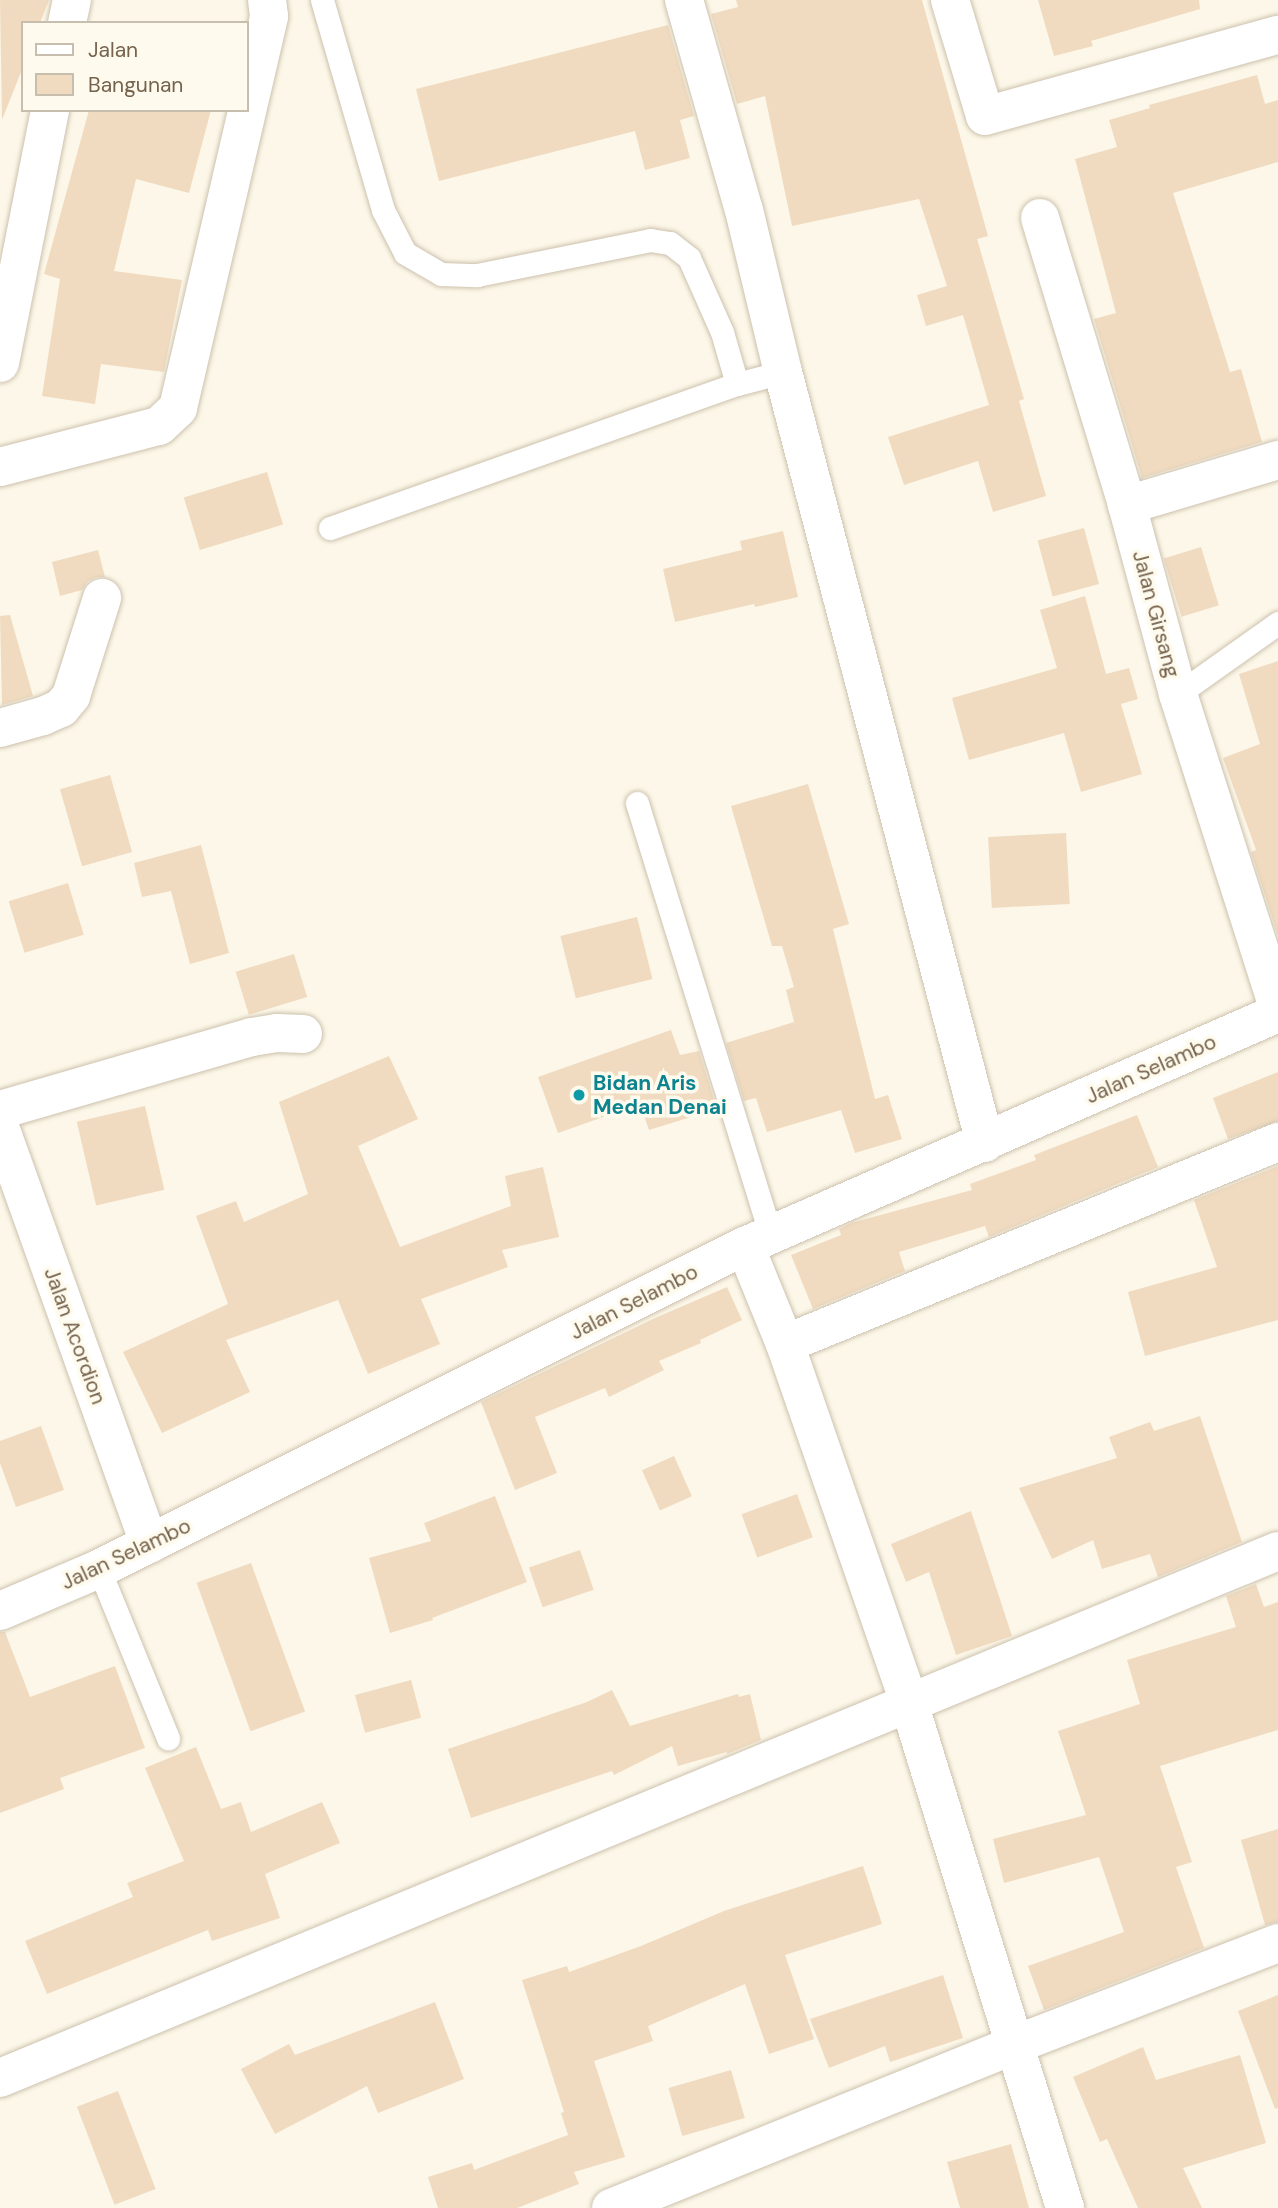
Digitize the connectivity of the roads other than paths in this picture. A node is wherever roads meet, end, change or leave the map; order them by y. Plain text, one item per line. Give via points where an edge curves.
1 (72, 0) edge
2 (267, 0) edge
3 (322, 0) edge
4 (684, 0) edge
5 (950, 0) edge
6 (67, 21) edge
7 (1278, 34) edge
8 (248, 106) edge
9 (50, 112) edge
10 (247, 112) edge
11 (1040, 218) dead end
12 (0, 363) edge
13 (783, 372) junction
14 (737, 384) junction
15 (1278, 460) edge
16 (0, 467) edge
17 (1127, 505) junction
18 (330, 528) dead end
19 (102, 598) dead end
20 (1278, 623) edge
21 (1178, 694) junction
22 (0, 728) edge
23 (637, 803) dead end
24 (1278, 1011) edge
25 (303, 1034) dead end
26 (0, 1110) edge
27 (0, 1127) edge
28 (1278, 1142) edge
29 (985, 1143) junction
30 (758, 1241) junction
31 (785, 1344) junction
32 (149, 1544) junction
33 (1278, 1551) edge
34 (99, 1569) junction
35 (0, 1611) edge
36 (909, 1703) junction
37 (168, 1738) dead end
38 (1278, 1944) edge
39 (1014, 2045) junction
40 (0, 2078) edge
41 (611, 2208) edge
42 (1065, 2208) edge

1 - 6 street
2 - 8 street via 269,16
3 - 14 lane via 383,211 405,253 441,274 477,275 650,240 670,243 689,258 722,332
4 - 13 street via 744,209
5 - 7 street via 985,116
9 - 12 street
10 - 16 street via 178,408 159,426
11 - 17 street, Jalan Girsang
13 - 14 lane
13 - 29 street
14 - 18 lane
15 - 17 street
17 - 21 street, Jalan Girsang
19 - 22 street via 71,696 61,708
20 - 21 lane
21 - 24 street, Jalan Girsang
23 - 30 lane
24 - 29 street, Jalan Selambo
25 - 26 street via 252,1038
27 - 32 street, Jalan Acordion
28 - 31 street
29 - 30 street, Jalan Selambo
30 - 31 street
30 - 32 street, Jalan Selambo
31 - 36 street
32 - 34 street, Jalan Selambo
33 - 36 street
34 - 35 street, Jalan Selambo
34 - 37 lane
36 - 39 street
36 - 40 street
38 - 39 street
39 - 41 street
39 - 42 street

